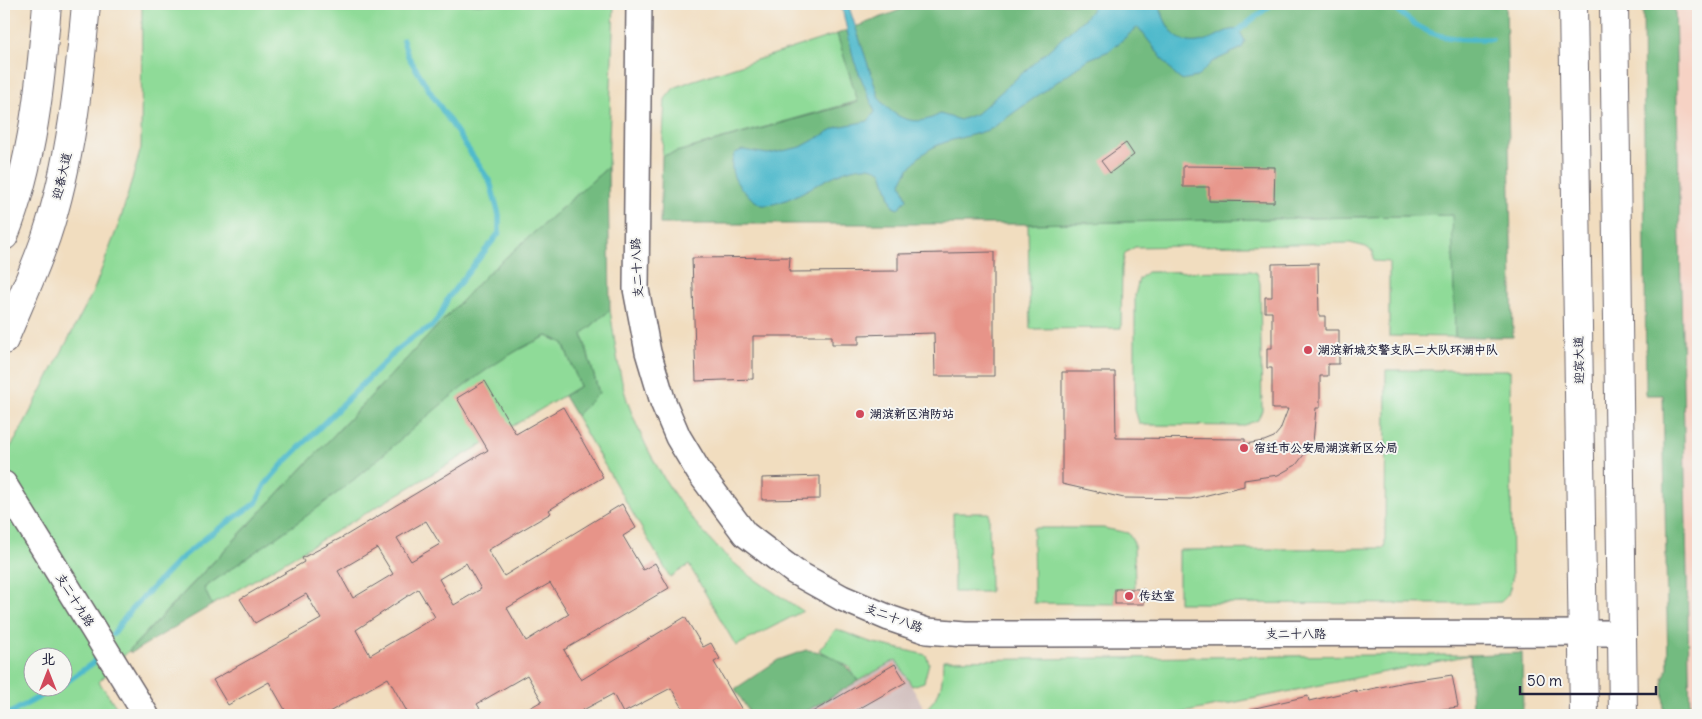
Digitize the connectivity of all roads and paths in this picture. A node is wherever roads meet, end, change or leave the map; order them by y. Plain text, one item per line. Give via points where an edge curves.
1 (48, 4) edge
2 (86, 4) edge
3 (639, 4) edge
4 (1573, 4) edge
5 (1614, 4) edge
6 (4, 236) edge
7 (4, 340) edge
8 (4, 484) edge
9 (1581, 633) junction
10 (1621, 633) junction
11 (146, 715) edge
12 (1584, 715) edge
13 (1623, 715) edge

1 - 6 main road via 43,65 28,152
2 - 7 main road, 迎春大道 via 78,94 65,167 46,237
3 - 9 street, 支二十八路 via 636,288 648,352 663,402 678,437 699,472 745,534 795,572 842,598 889,618 927,630 966,634
4 - 9 main road, 迎宾大道
5 - 10 main road
8 - 11 street, 支二十九路
9 - 10 street, 支二十八路
9 - 12 main road, 迎宾大道
10 - 13 main road

